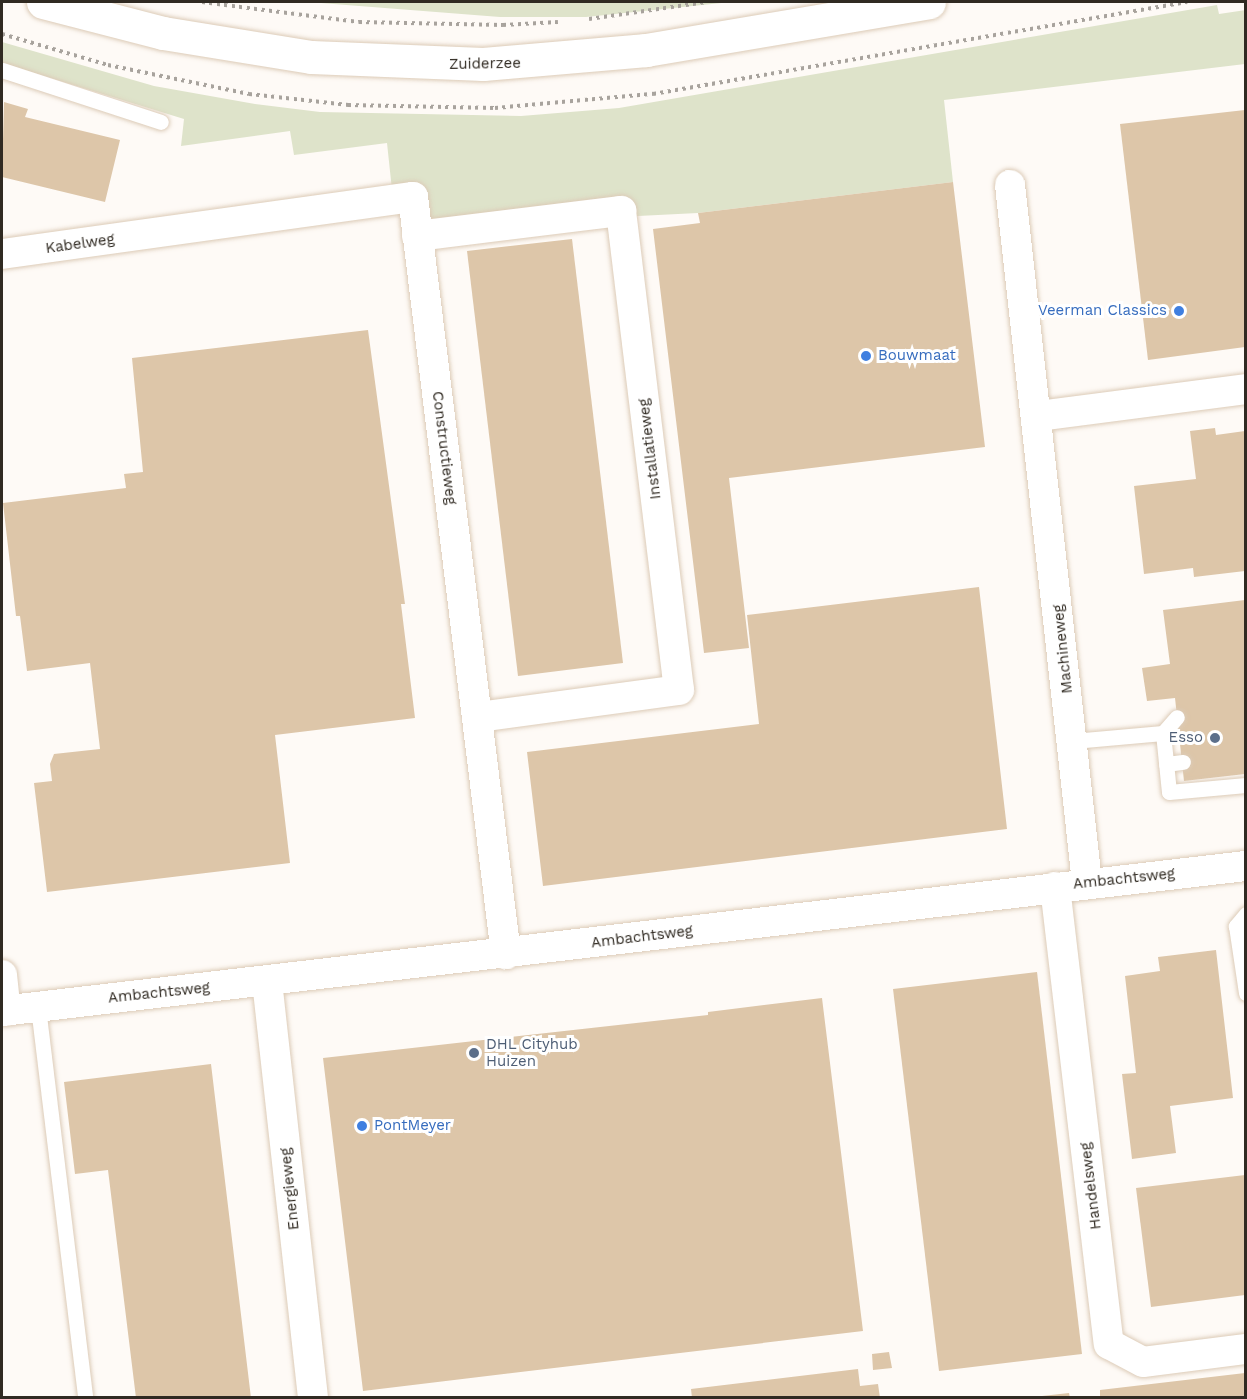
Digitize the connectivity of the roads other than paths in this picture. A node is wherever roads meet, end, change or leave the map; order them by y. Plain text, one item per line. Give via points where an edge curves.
1 (43, 2) edge
2 (929, 2) edge
3 (2, 70) edge
4 (161, 122) dead end
5 (1011, 185) dead end
6 (158, 233) joint
7 (417, 236) junction
8 (2, 254) edge
9 (1245, 389) edge
10 (1039, 416) junction
11 (478, 717) junction
12 (1177, 717) dead end
13 (1163, 736) junction
14 (1180, 738) dead end
15 (1072, 741) junction
16 (1183, 762) dead end
17 (1166, 764) junction
18 (1245, 785) edge
19 (1245, 866) edge
20 (1087, 883) junction
21 (1055, 887) junction
22 (1245, 914) edge
23 (506, 954) junction
24 (2, 975) edge
25 (267, 981) junction
26 (1245, 993) edge
27 (38, 1007) junction
28 (4, 1011) edge
29 (1245, 1349) edge
30 (85, 1398) edge
31 (313, 1398) edge

1 - 2 street, Zuiderzee via 163,33 238,47 377,62 483,64 646,50
3 - 4 lane
5 - 10 street, Machineweg
6 - 7 street, Constructieweg via 413,197
6 - 8 street, Kabelweg
7 - 11 street, Constructieweg
7 - 11 street, Installatieweg via 621,210 679,690
9 - 10 street
10 - 15 street, Machineweg
11 - 23 street, Constructieweg
12 - 13 lane
13 - 14 lane
13 - 15 lane
13 - 17 lane
15 - 20 street, Machineweg
16 - 17 lane
17 - 18 lane via 1169,792
19 - 20 street, Ambachtsweg
20 - 21 street, Ambachtsweg
21 - 23 street, Ambachtsweg
21 - 29 street, Handelsweg via 1109,1344 1143,1362
22 - 26 lane via 1236,926
23 - 25 street, Ambachtsweg
24 - 28 street
25 - 27 street, Ambachtsweg
25 - 31 street, Energieweg
27 - 28 street, Ambachtsweg
27 - 30 lane

